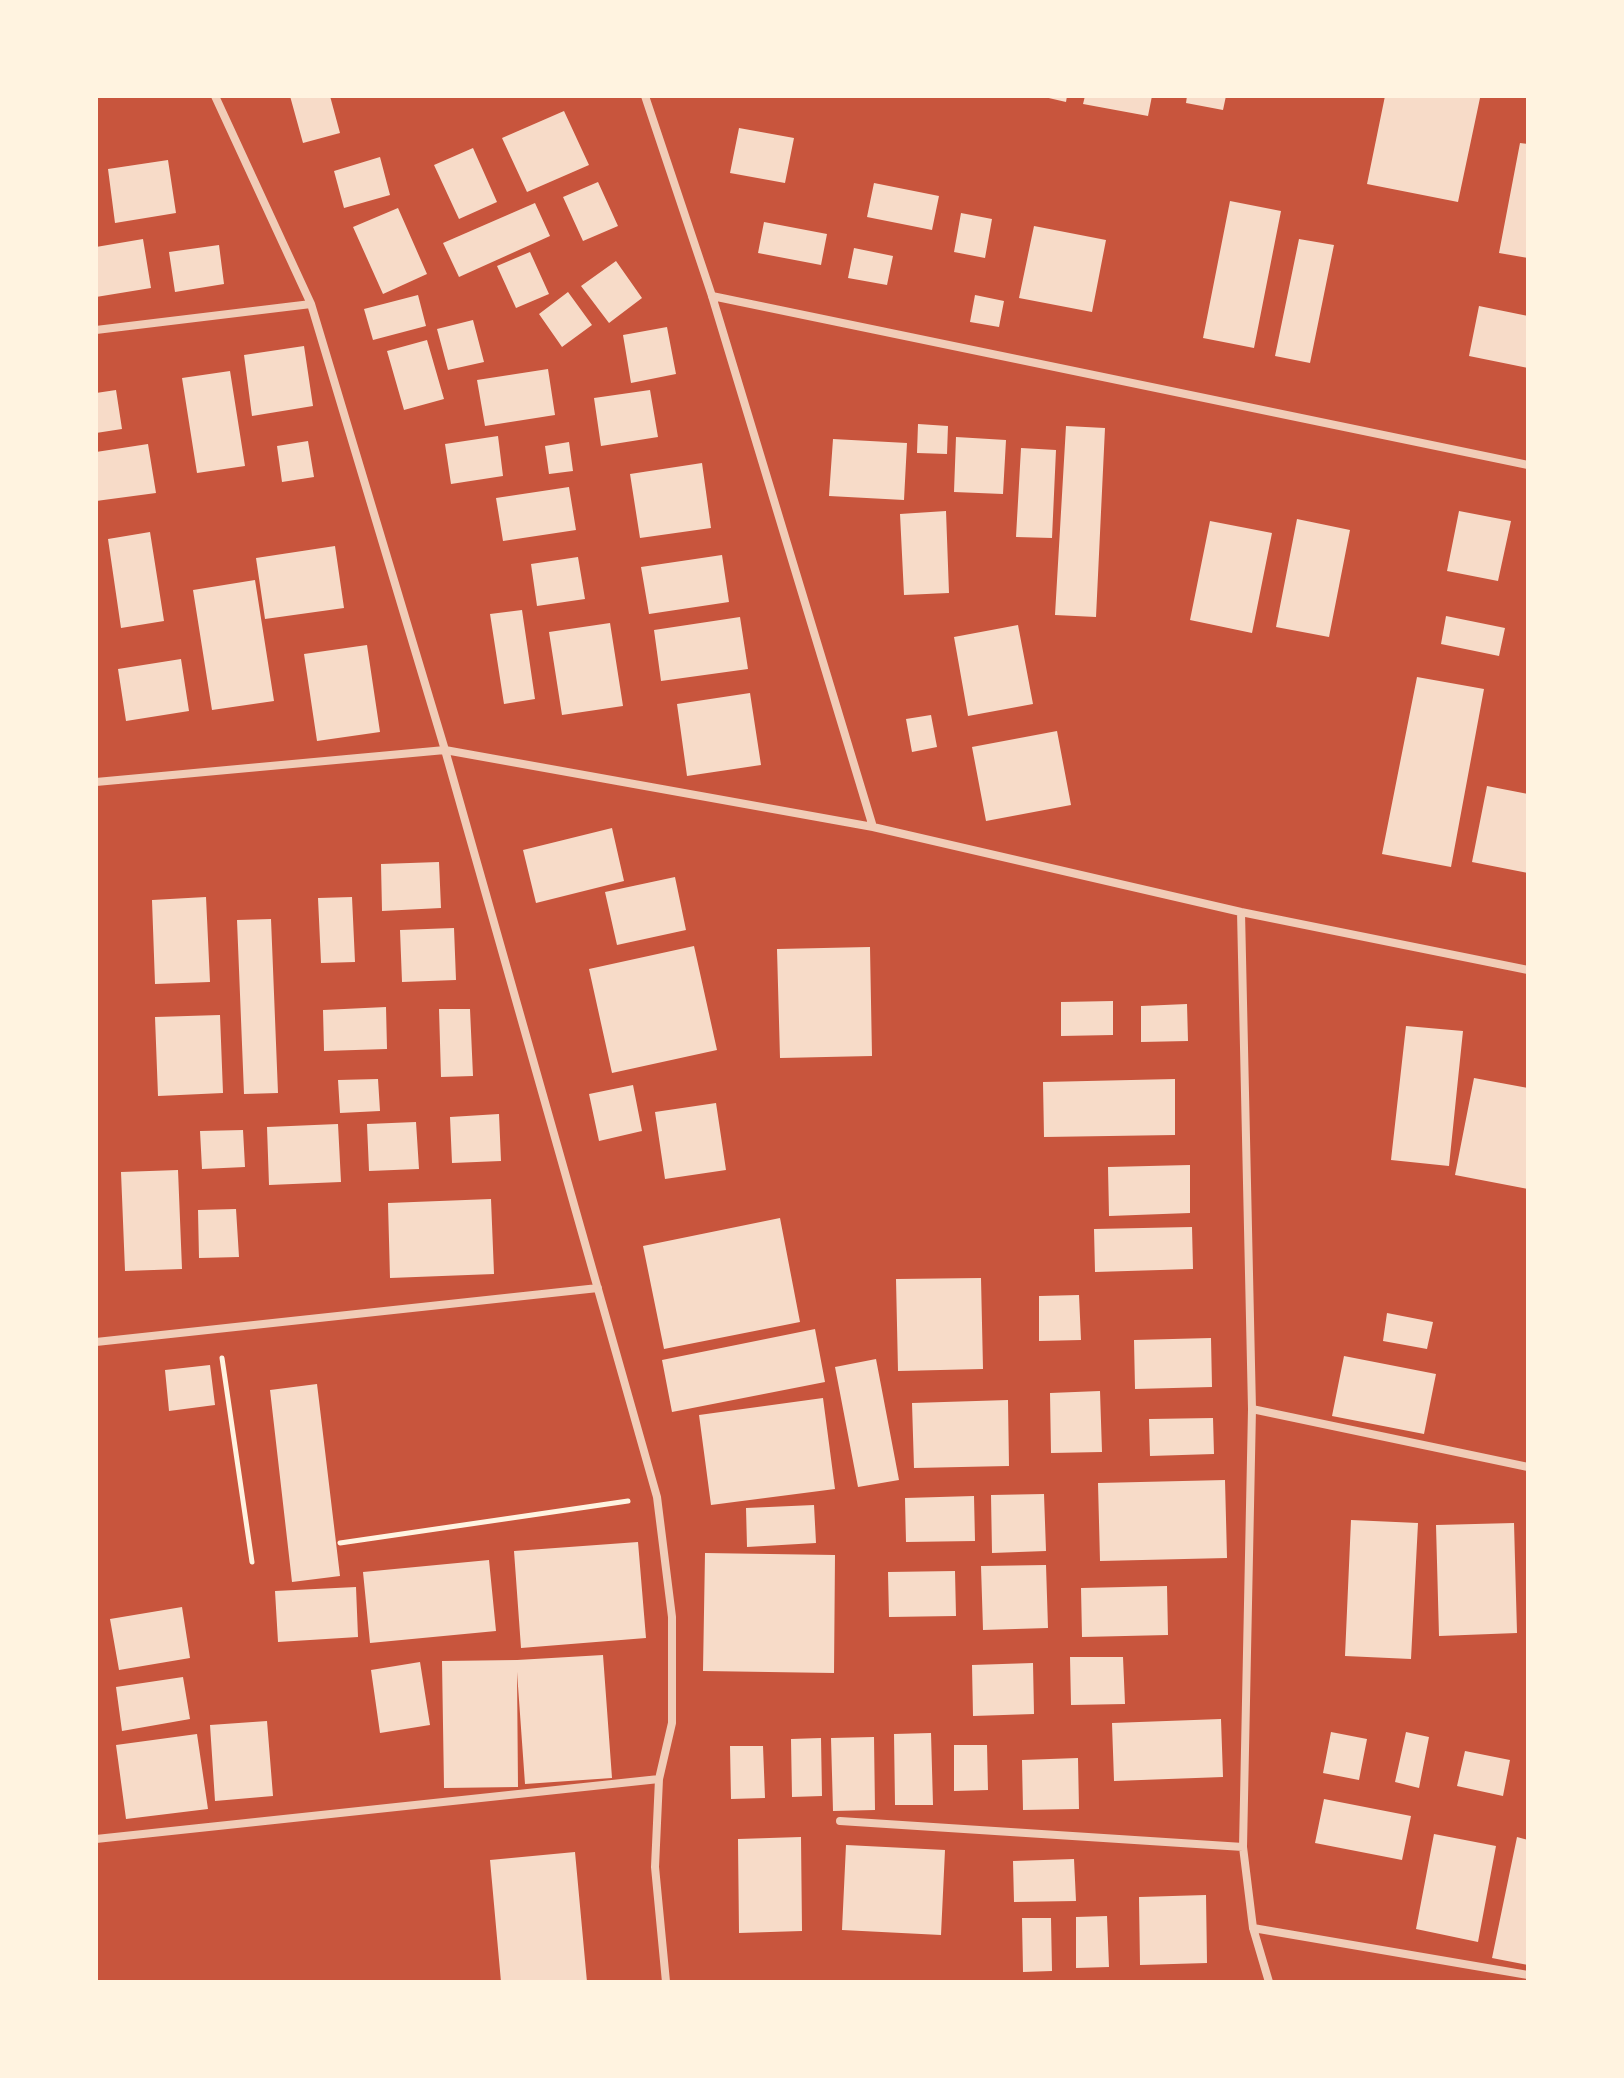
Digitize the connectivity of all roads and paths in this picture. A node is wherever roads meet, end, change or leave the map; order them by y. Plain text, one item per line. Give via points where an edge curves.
1 (215, 96) edge
2 (645, 96) edge
3 (712, 296) junction
4 (311, 304) junction
5 (96, 330) edge
6 (1528, 465) edge
7 (445, 750) junction
8 (96, 782) edge
9 (873, 827) junction
10 (1241, 912) junction
11 (1528, 970) edge
12 (598, 1288) junction
13 (218, 1329) junction
14 (96, 1342) edge
15 (1252, 1409) junction
16 (1528, 1467) edge
17 (657, 1497) junction
18 (340, 1543) dead end
19 (252, 1562) dead end
20 (659, 1779) junction
21 (840, 1821) dead end
22 (96, 1839) edge
23 (1243, 1847) junction
24 (1253, 1928) junction
25 (1528, 1975) edge
26 (666, 1982) edge
27 (1269, 1982) edge

1 - 4 street
2 - 3 street
3 - 6 street
3 - 9 street
4 - 5 street
4 - 7 street
7 - 8 street
7 - 9 street
7 - 12 street
9 - 10 street
10 - 11 street
10 - 15 street
12 - 13 street
12 - 17 street
13 - 14 street
13 - 19 path
15 - 16 street
15 - 23 street
17 - 18 path
17 - 20 street via 672,1617 672,1723
20 - 22 street
20 - 26 street via 655,1867
21 - 23 street
23 - 24 street
24 - 25 street
24 - 27 street

